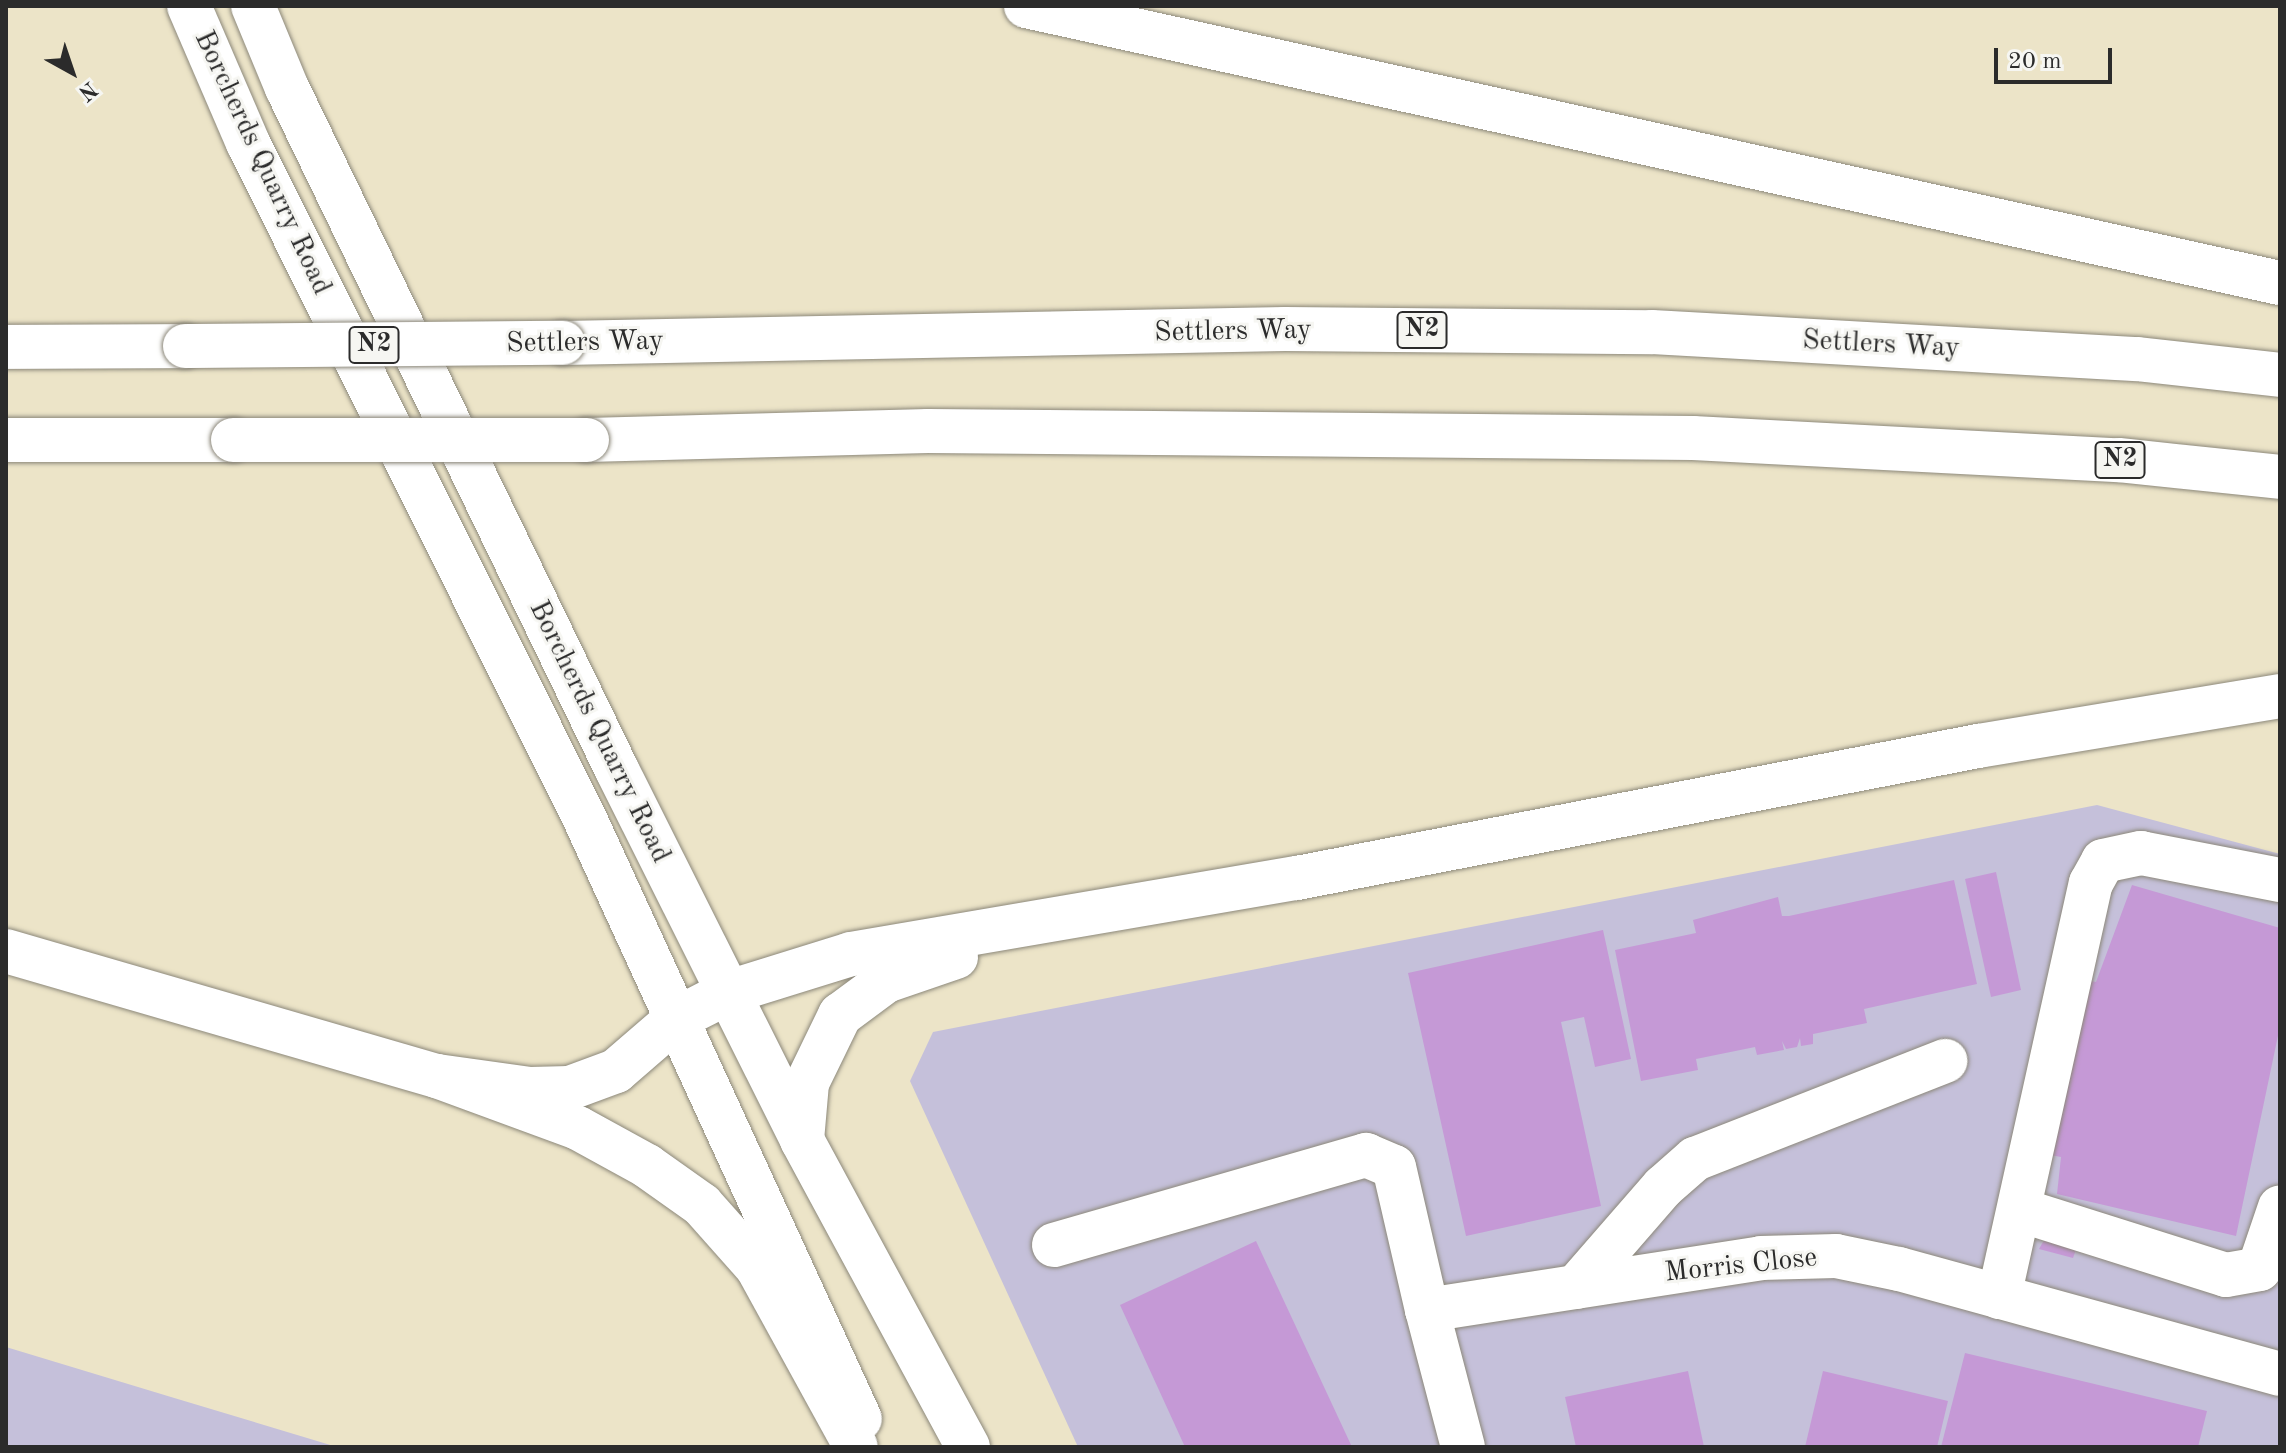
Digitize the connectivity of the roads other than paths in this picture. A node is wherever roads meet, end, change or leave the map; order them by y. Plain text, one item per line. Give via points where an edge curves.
1 (189, 6) edge
2 (253, 6) edge
3 (1026, 6) edge
4 (2280, 283) edge
5 (6, 347) edge
6 (2280, 375) edge
7 (6, 440) edge
8 (2280, 477) edge
9 (2280, 696) edge
10 (2280, 880) edge
11 (1096, 914) junction
12 (6, 951) edge
13 (729, 992) junction
14 (676, 1019) junction
15 (1945, 1061) dead end
16 (437, 1076) junction
17 (802, 1140) junction
18 (2280, 1207) edge
19 (2020, 1210) junction
20 (1054, 1245) dead end
21 (1576, 1287) junction
22 (1999, 1297) junction
23 (1427, 1310) junction
24 (2280, 1374) edge
25 (856, 1447) edge
26 (872, 1447) edge
27 (968, 1447) edge
28 (1463, 1447) edge

1 - 14 main road, Borcherds Quarry Road via 248,143 584,817
2 - 13 main road, Borcherds Quarry Road via 531,593
3 - 4 main road
5 - 6 main road, Settlers Way / N2, bridge via 1285,329 1652,332 2138,359
7 - 8 main road, N2, bridge via 587,440 928,431 1693,438 2119,460
9 - 11 main road via 1832,772
10 - 19 main road via 2141,853 2103,861 2091,883
11 - 13 main road via 851,954
11 - 17 main road via 922,968 854,1001 829,1031 810,1074
12 - 16 main road
13 - 14 main road
13 - 17 main road, Borcherds Quarry Road
14 - 16 main road via 616,1071 570,1088 530,1089
14 - 26 main road, Borcherds Quarry Road
15 - 21 main road via 1695,1159 1663,1187
16 - 25 main road via 578,1128 647,1166 702,1205 734,1237 770,1288
17 - 27 main road, Borcherds Quarry Road
18 - 19 main road via 2259,1269 2226,1275
19 - 22 main road
20 - 23 main road via 1366,1155 1394,1167
21 - 22 main road, Morris Close via 1761,1258 1836,1256
21 - 23 main road, Morris Close
22 - 24 main road, Morris Close
23 - 28 main road

